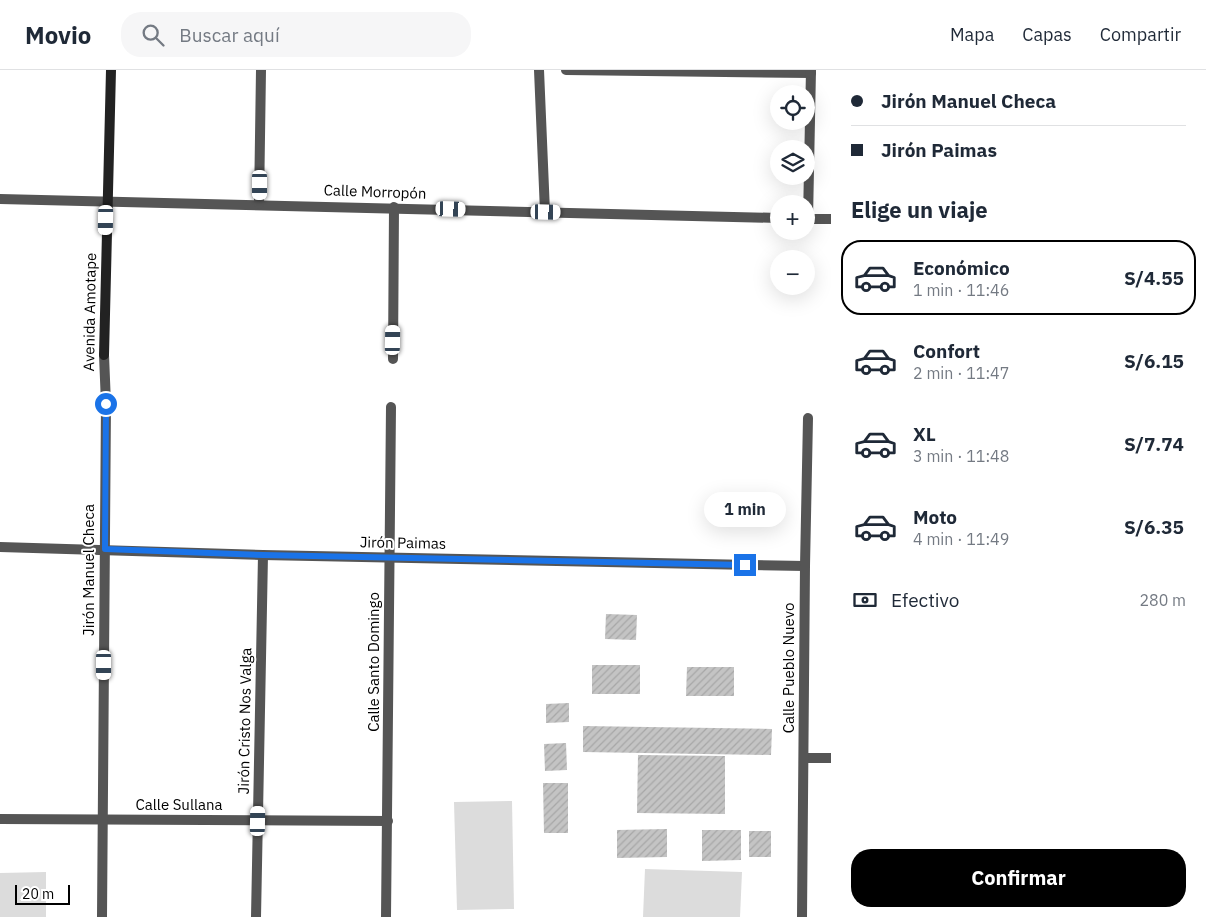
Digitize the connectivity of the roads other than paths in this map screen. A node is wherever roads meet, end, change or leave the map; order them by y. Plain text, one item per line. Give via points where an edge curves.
1 (111, 70) edge
2 (261, 70) edge
3 (539, 70) edge
4 (566, 70) edge
5 (811, 72) edge
6 (808, 195) edge
7 (0, 199) edge
8 (107, 201) junction
9 (259, 204) junction
10 (394, 208) junction
11 (546, 212) junction
12 (770, 218) edge
13 (815, 219) edge
14 (831, 219) edge
15 (393, 359) dead end
16 (106, 404) joint
17 (392, 407) dead end
18 (808, 418) dead end
19 (0, 547) edge
20 (105, 549) junction
21 (263, 555) junction
22 (389, 557) junction
23 (805, 566) junction
24 (804, 758) junction
25 (831, 758) edge
26 (0, 819) edge
27 (102, 820) junction
28 (258, 821) junction
29 (388, 821) junction
30 (102, 917) edge
31 (256, 917) edge
32 (386, 917) edge
33 (802, 917) edge

1 - 8 street, Avenida Amotape
2 - 9 street
3 - 11 street
4 - 5 street
5 - 6 street
7 - 8 street, Calle Morropón
8 - 9 street, Calle Morropón
8 - 16 street, Avenida Amotape
9 - 10 street, Calle Morropón
10 - 11 street, Calle Morropón
10 - 15 street
11 - 12 street, Calle Morropón
13 - 14 street
16 - 20 street, Jirón Manuel Checa
17 - 22 street, Calle Santo Domingo
18 - 23 street, Calle Pueblo Nuevo
19 - 20 street, Jirón Paimas
20 - 21 street, Jirón Paimas
20 - 27 street, Jirón Manuel Checa
21 - 22 street, Jirón Paimas
21 - 28 street, Jirón Cristo Nos Valga
22 - 23 street, Jirón Paimas
22 - 29 street, Calle Santo Domingo
23 - 24 street, Calle Pueblo Nuevo
24 - 25 street
24 - 33 street, Calle Pueblo Nuevo
26 - 27 street, Calle Sullana
27 - 28 street, Calle Sullana
27 - 30 street, Jirón Manuel Checa
28 - 29 street, Calle Sullana
28 - 31 street, Jirón Cristo Nos Valga
29 - 32 street, Calle Santo Domingo

